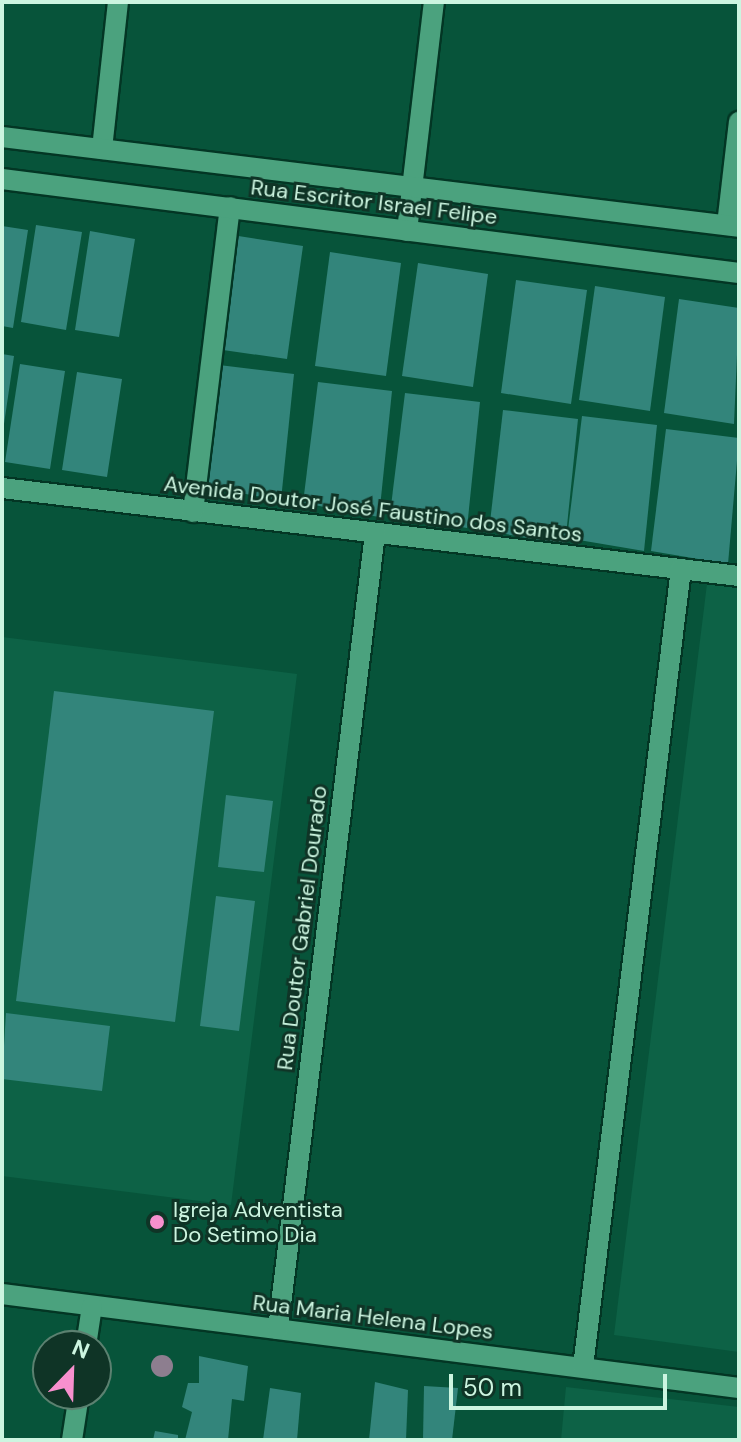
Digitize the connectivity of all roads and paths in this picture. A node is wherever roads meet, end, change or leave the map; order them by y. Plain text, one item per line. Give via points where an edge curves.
1 (118, 2) edge
2 (434, 2) edge
3 (739, 122) edge
4 (2, 137) edge
5 (102, 149) junction
6 (2, 179) edge
7 (413, 187) junction
8 (230, 207) junction
9 (733, 226) edge
10 (407, 231) junction
11 (739, 273) edge
12 (2, 488) edge
13 (193, 512) junction
14 (375, 533) junction
15 (681, 569) junction
16 (739, 576) edge
17 (2, 1294) edge
18 (92, 1306) junction
19 (278, 1329) junction
20 (88, 1330) edge
21 (583, 1367) junction
22 (739, 1388) edge
23 (77, 1410) edge
24 (72, 1440) edge

1 - 5 street
2 - 7 street
3 - 9 street
4 - 5 street, Rua Escritor Israel Felipe
5 - 7 street, Rua Escritor Israel Felipe
6 - 8 street, Rua Escritor Israel Felipe
7 - 9 street, Rua Escritor Israel Felipe
7 - 10 street
8 - 10 street, Rua Escritor Israel Felipe
8 - 13 street
10 - 11 street, Rua Escritor Israel Felipe
12 - 13 street, Avenida Doutor José Faustino dos Santos
13 - 14 street, Avenida Doutor José Faustino dos Santos
14 - 15 street, Avenida Doutor José Faustino dos Santos
14 - 19 street, Rua Doutor Gabriel Dourado
15 - 16 street, Avenida Doutor José Faustino dos Santos
15 - 21 street
17 - 18 street, Rua Maria Helena Lopes
18 - 19 street, Rua Maria Helena Lopes
18 - 20 street
19 - 21 street, Rua Maria Helena Lopes
21 - 22 street, Rua Maria Helena Lopes
23 - 24 street

